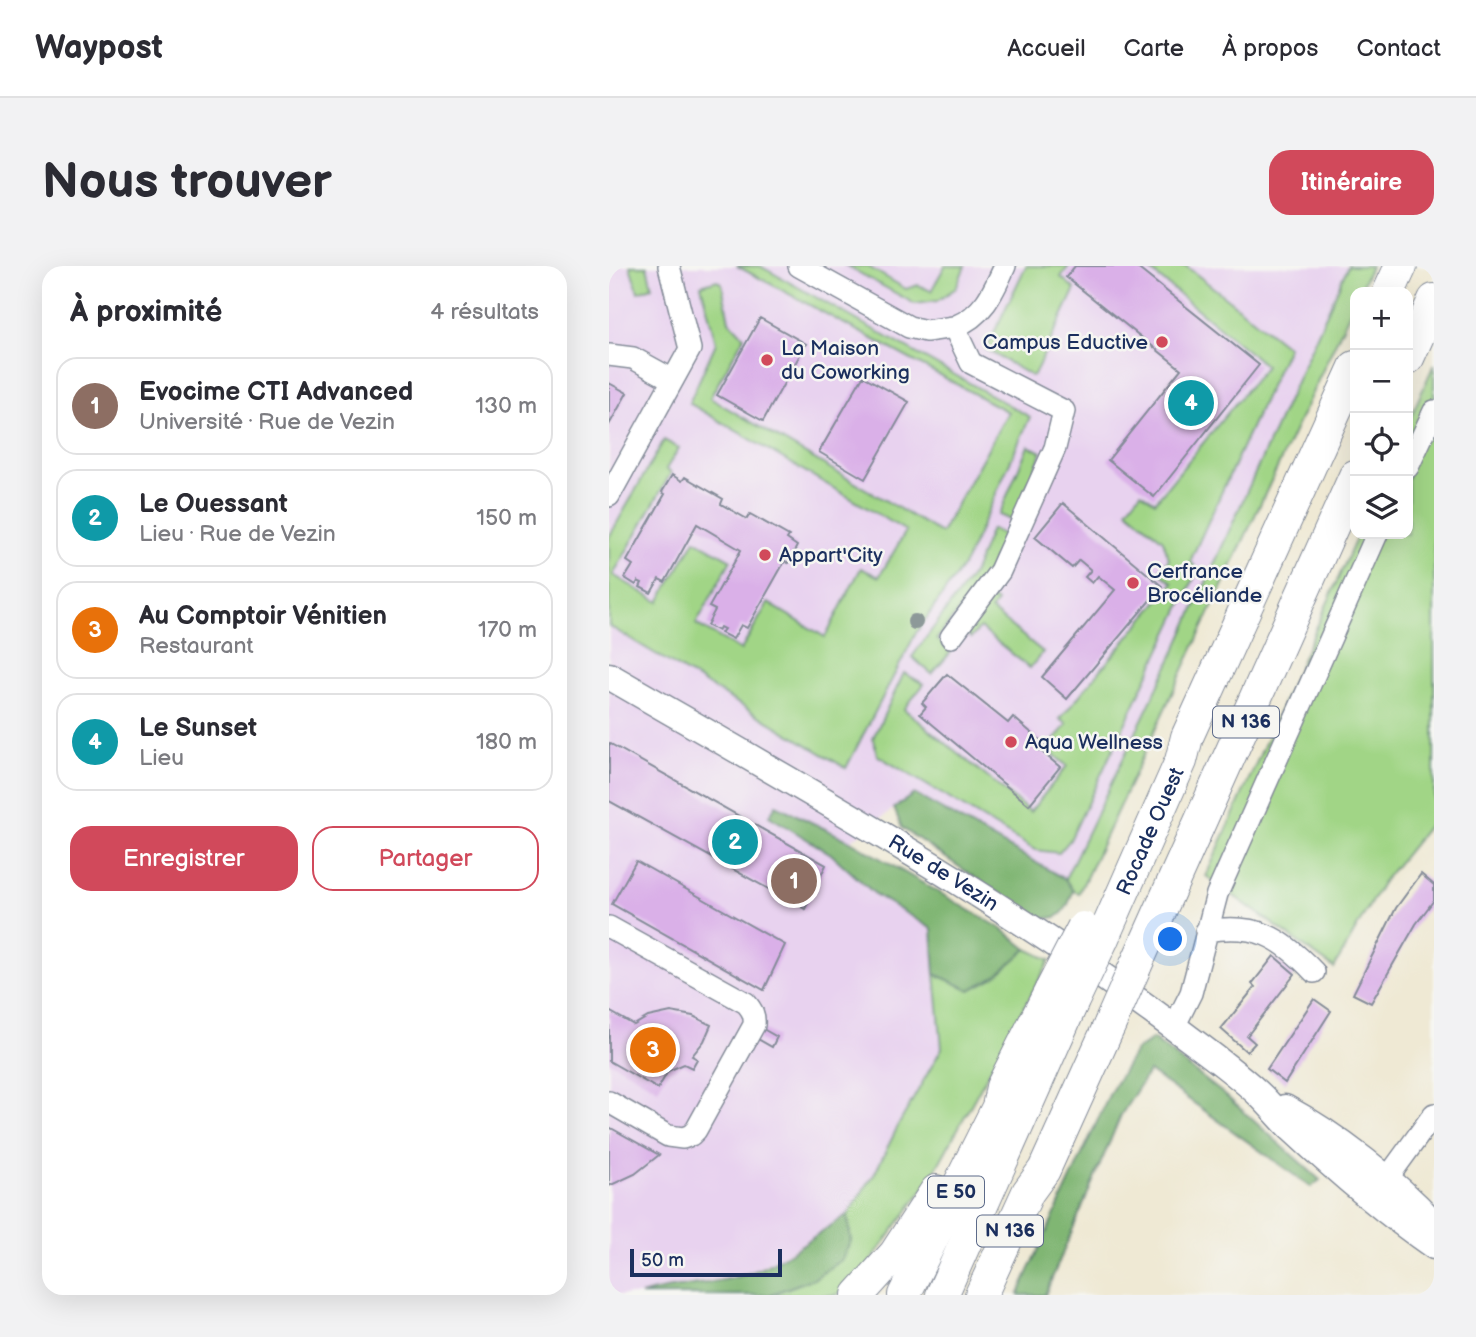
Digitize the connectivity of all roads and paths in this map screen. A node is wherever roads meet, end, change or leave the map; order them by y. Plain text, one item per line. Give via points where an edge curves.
1 (669, 266) edge
2 (799, 266) edge
3 (1005, 266) edge
4 (1401, 266) edge
5 (1391, 287) edge
6 (1434, 300) edge
7 (954, 327) junction
8 (1412, 350) edge
9 (609, 355) edge
10 (1350, 378) edge
11 (673, 380) junction
12 (1434, 411) edge
13 (1413, 456) edge
14 (1350, 487) edge
15 (609, 496) edge
16 (1375, 539) edge
17 (951, 637) dead end
18 (609, 676) edge
19 (609, 927) edge
20 (1206, 930) junction
21 (1314, 971) dead end
22 (1062, 996) junction
23 (1174, 1027) junction
24 (1002, 1087) junction
25 (1262, 1096) junction
26 (609, 1102) edge
27 (1434, 1114) edge
28 (1317, 1152) junction
29 (1044, 1170) junction
30 (1386, 1180) junction
31 (1388, 1211) junction
32 (1434, 1224) edge
33 (1434, 1246) edge
34 (858, 1295) edge
35 (904, 1295) edge
36 (942, 1295) edge
37 (981, 1295) edge
38 (999, 1295) edge

1 - 11 street via 690,349
2 - 7 street via 909,327 926,331
3 - 7 street via 982,310
4 - 5 highway
6 - 8 highway
7 - 17 street via 971,363 1064,411 1055,448 1000,571
9 - 11 street via 633,358
10 - 22 highway, N 136, bridge via 1187,737 1168,751
11 - 15 street
12 - 13 street
14 - 29 highway, Rocade Ouest / N 136, bridge
16 - 20 street via 1257,801
18 - 23 main road, Rue de Vezin via 1012,915
19 - 26 street via 746,1003 754,1013 754,1025 691,1135 668,1136
20 - 21 street via 1258,930 1276,938
20 - 23 street via 1191,993
22 - 24 highway
22 - 36 highway, N 136
23 - 25 main road, Rue de Vezin
24 - 34 highway via 988,1101 895,1254
24 - 35 highway, E 50 via 998,1107
25 - 28 main road, Rue de Vezin
25 - 30 main road, Rue de Vezin via 1334,1138
27 - 30 street
28 - 30 street via 1338,1158 1375,1184
28 - 31 main road, Rue de Vezin
29 - 37 highway, Rocade Ouest / N 136 via 1028,1192
29 - 38 highway via 1041,1200
30 - 31 street
30 - 32 main road, Rue de Vezin
31 - 33 main road, Rue de Vezin

